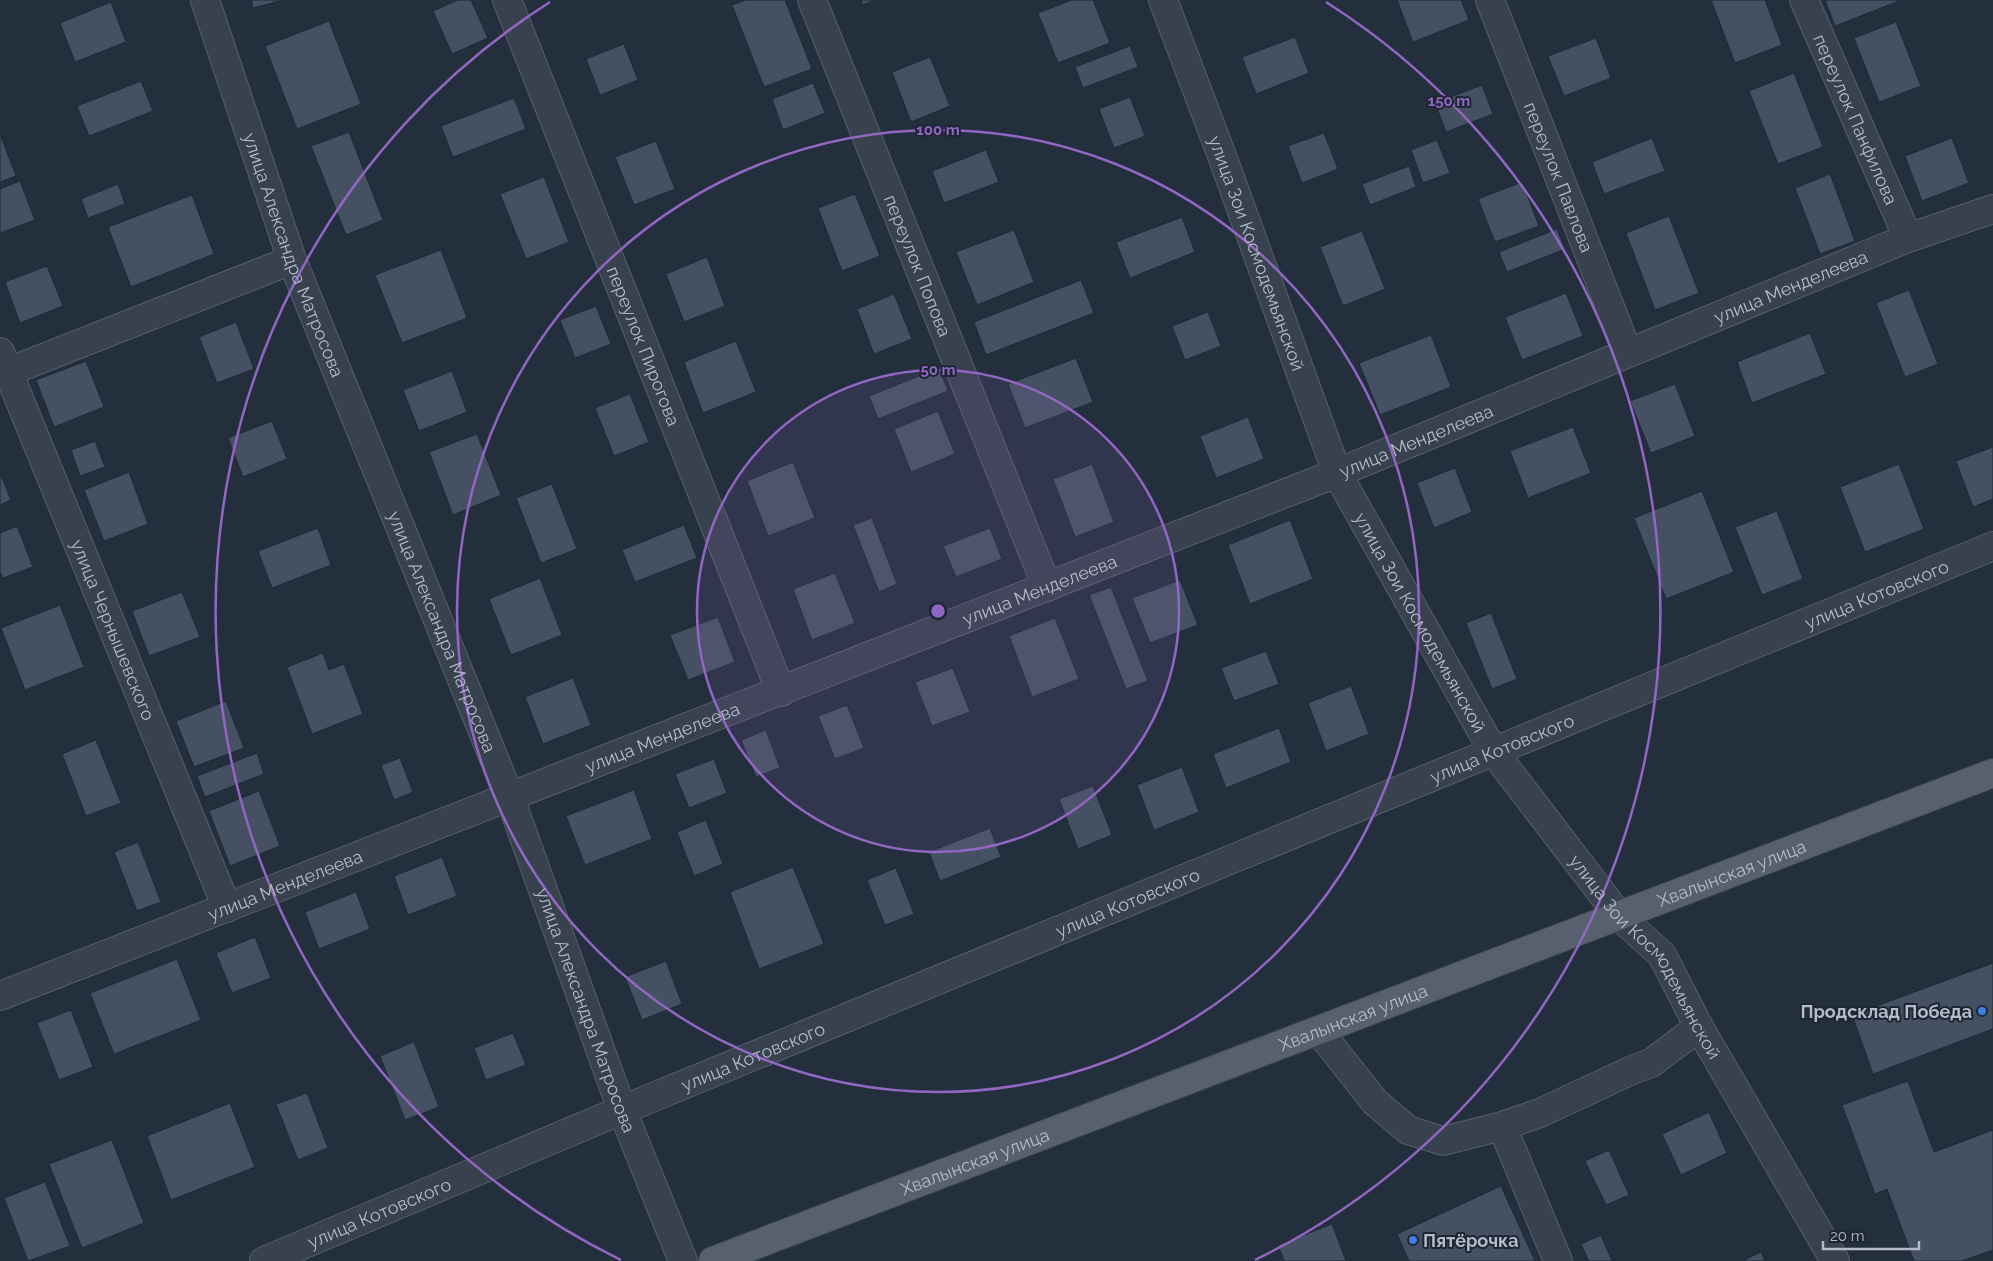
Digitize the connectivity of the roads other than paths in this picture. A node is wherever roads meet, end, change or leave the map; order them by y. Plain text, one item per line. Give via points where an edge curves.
1 (205, 0) edge
2 (507, 0) edge
3 (812, 0) edge
4 (1163, 0) edge
5 (1490, 0) edge
6 (1804, 0) edge
7 (1993, 208) edge
8 (1908, 238) junction
9 (292, 260) junction
10 (1628, 353) junction
11 (2, 366) edge
12 (1337, 473) junction
13 (1993, 546) edge
14 (1048, 587) junction
15 (781, 692) junction
16 (1492, 751) junction
17 (1993, 773) edge
18 (510, 798) junction
19 (227, 908) junction
20 (1620, 917) junction
21 (0, 996) edge
22 (1699, 1027) junction
23 (1319, 1031) junction
24 (622, 1110) junction
25 (1502, 1126) junction
26 (264, 1261) edge
27 (683, 1261) edge
28 (713, 1261) edge
29 (1558, 1261) edge
30 (1835, 1261) edge

1 - 9 street, улица Александра Матросова
2 - 15 street, переулок Пирогова
3 - 14 street, переулок Попова
4 - 12 street, улица Зои Космодемьянской
5 - 10 street, переулок Павлова
6 - 8 street, переулок Панфилова
7 - 8 street, улица Менделеева
8 - 10 street, улица Менделеева
9 - 11 street
9 - 18 street, улица Александра Матросова
10 - 12 street, улица Менделеева
11 - 19 street, улица Чернышевского
12 - 14 street, улица Менделеева
12 - 16 street, улица Зои Космодемьянской
13 - 16 street, улица Котовского
14 - 15 street, улица Менделеева
15 - 18 street, улица Менделеева
16 - 20 street, улица Зои Космодемьянской
16 - 24 street, улица Котовского
17 - 20 main road, Хвалынская улица
18 - 19 street, улица Менделеева
18 - 24 street, улица Александра Матросова
19 - 21 street, улица Менделеева
20 - 22 street, улица Зои Космодемьянской via 1662,955
20 - 23 main road, Хвалынская улица
22 - 25 street via 1651,1063 1540,1113
22 - 30 street, улица Зои Космодемьянской
23 - 25 street via 1375,1102 1408,1130 1443,1141
23 - 28 main road, Хвалынская улица
24 - 26 street, улица Котовского
24 - 27 street, улица Александра Матросова
25 - 29 street

